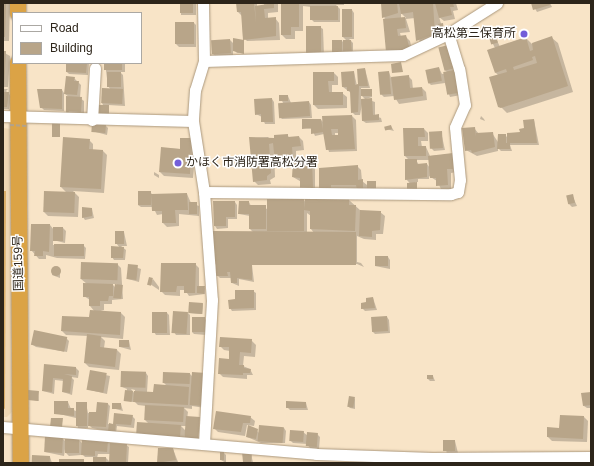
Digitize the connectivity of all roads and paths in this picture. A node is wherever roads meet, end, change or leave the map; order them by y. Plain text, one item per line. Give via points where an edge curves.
1 (203, 3) edge
2 (497, 3) edge
3 (448, 34) junction
4 (204, 61) junction
5 (18, 64) edge
6 (95, 68) dead end
7 (92, 120) junction
8 (193, 121) junction
9 (14, 122) edge
10 (204, 192) junction
11 (3, 427) edge
12 (21, 428) junction
13 (204, 444) junction
14 (591, 457) edge
15 (432, 460) edge
16 (21, 463) edge

1 - 4 street
2 - 3 street
3 - 4 street via 403,55
3 - 10 street via 465,105 455,127 460,180 458,192
4 - 8 street via 195,90
5 - 9 highway, 国道159号
6 - 7 street
7 - 8 street
7 - 9 street
8 - 10 street
9 - 12 highway, 国道159号
10 - 13 street via 212,300
11 - 12 street
12 - 13 street
12 - 16 highway, 国道159号
13 - 15 street via 316,454
14 - 15 street

